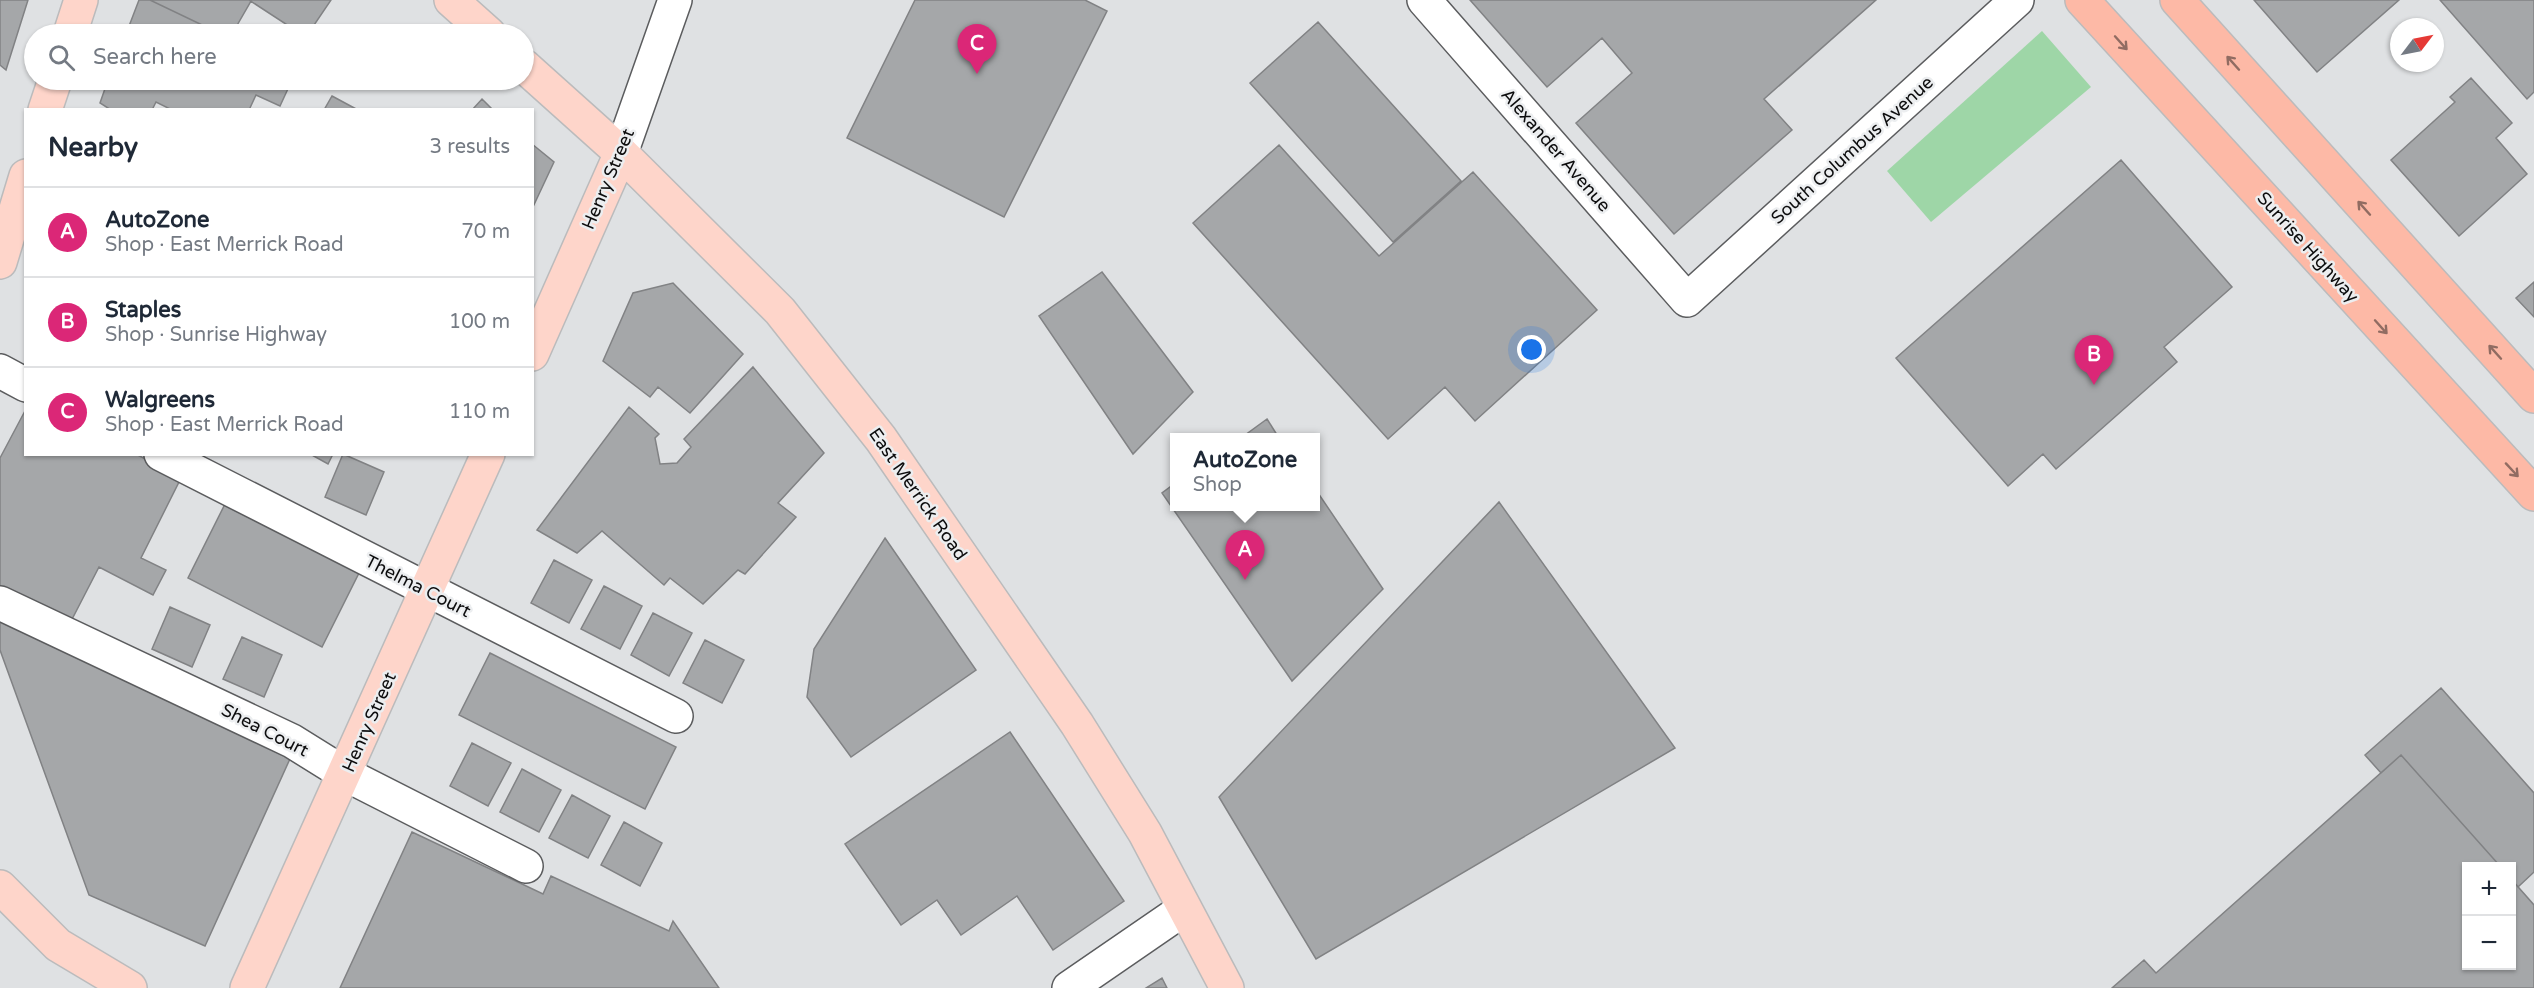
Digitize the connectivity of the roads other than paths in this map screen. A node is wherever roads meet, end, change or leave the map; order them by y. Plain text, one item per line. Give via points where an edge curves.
1 (81, 0) edge
2 (451, 0) edge
3 (675, 0) edge
4 (1424, 0) edge
5 (2017, 0) edge
6 (2082, 0) edge
7 (2177, 0) edge
8 (73, 24) edge
9 (478, 24) edge
10 (534, 75) edge
11 (52, 90) edge
12 (46, 108) edge
13 (621, 153) junction
14 (24, 187) edge
15 (0, 262) edge
16 (1687, 300) joint
17 (534, 349) edge
18 (0, 371) edge
19 (24, 384) edge
20 (2534, 396) edge
21 (165, 456) edge
22 (487, 456) edge
23 (2534, 494) edge
24 (428, 592) junction
25 (0, 603) edge
26 (676, 716) dead end
27 (345, 774) junction
28 (526, 866) dead end
29 (0, 887) edge
30 (1184, 909) junction
31 (130, 988) edge
32 (248, 988) edge
33 (1069, 988) edge
34 (1227, 988) edge

1 - 8 main road
2 - 9 main road
3 - 13 street, Henry Street
4 - 16 street, Alexander Avenue
5 - 16 street, South Columbus Avenue
6 -> 23 highway, Sunrise Highway
20 -> 7 highway
10 - 13 main road, East Merrick Road
11 - 12 main road
13 - 17 main road, Henry Street
13 - 30 main road, East Merrick Road via 780,311 881,439 1077,724 1145,833
14 - 15 main road
18 - 19 street
21 - 24 street, Thelma Court
22 - 24 main road, Henry Street
24 - 26 street, Thelma Court
24 - 27 main road, Henry Street
25 - 27 street, Shea Court via 292,741
27 - 28 street, Shea Court
27 - 32 main road, Henry Street
29 - 31 main road via 58,945
30 - 33 street
30 - 34 main road, East Merrick Road

